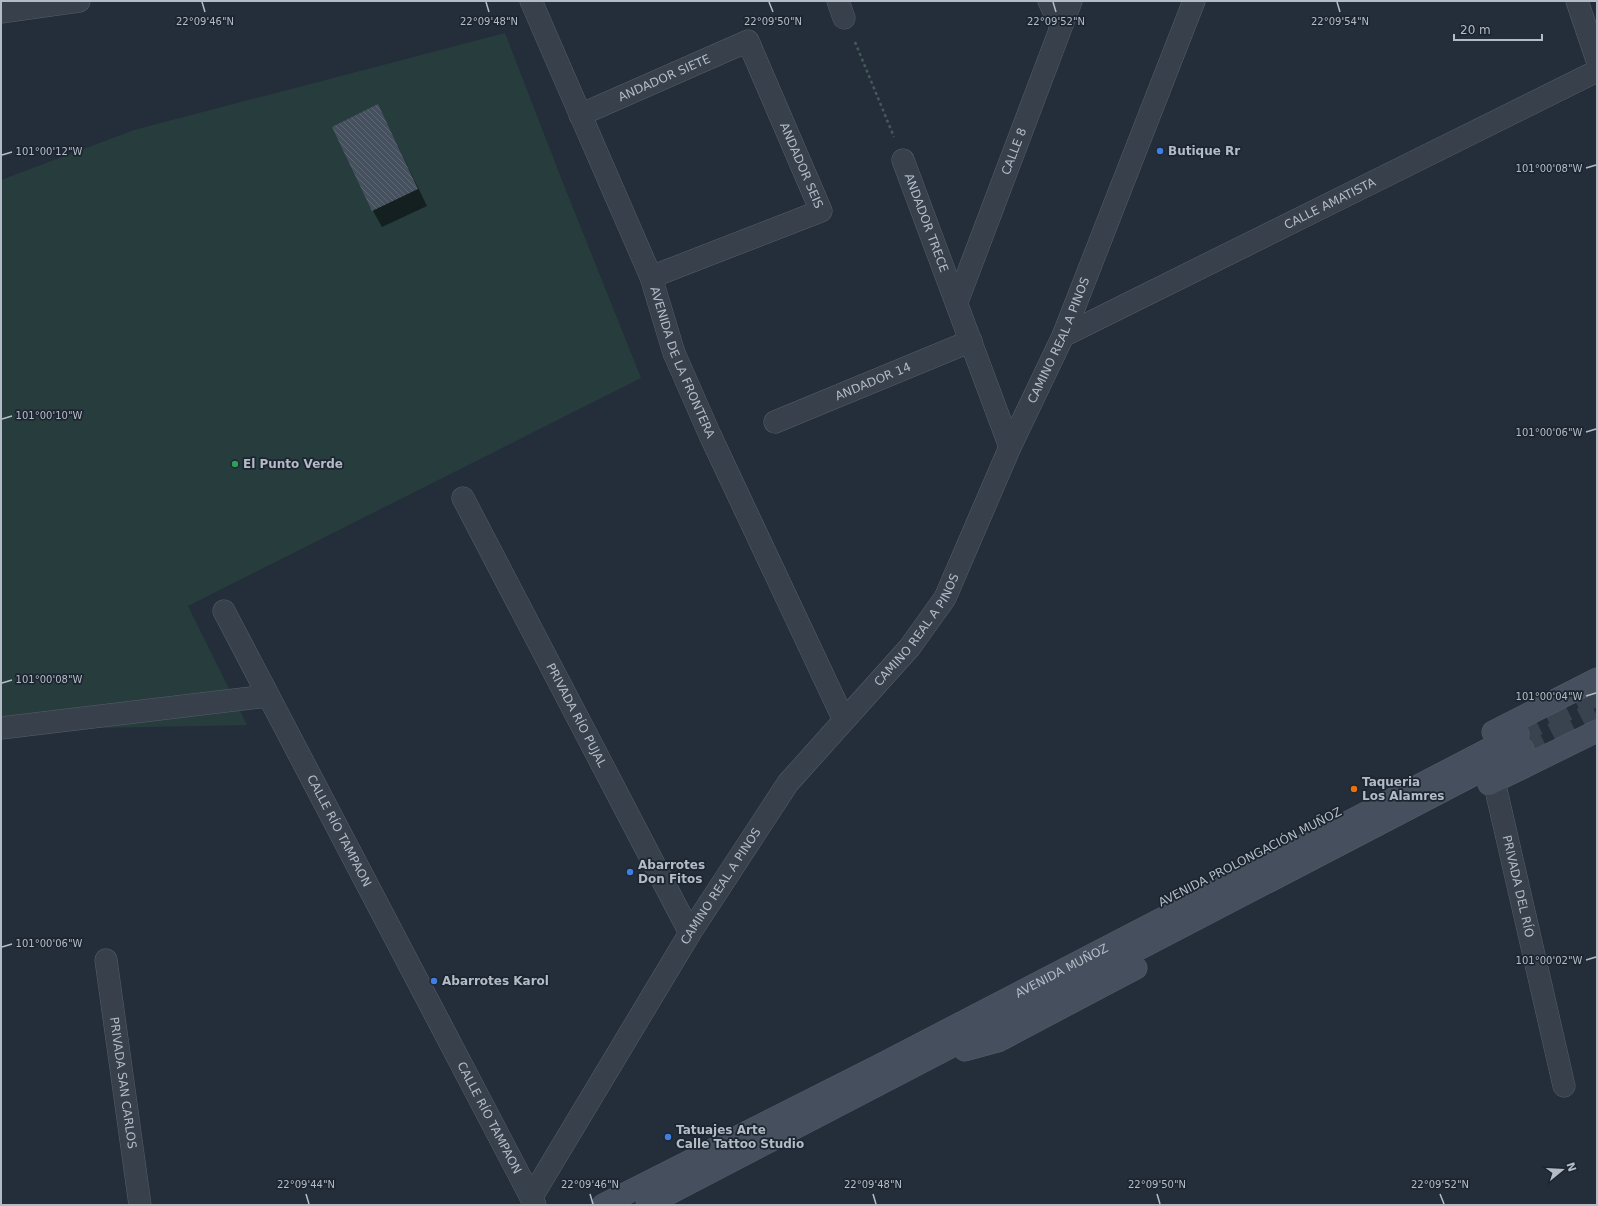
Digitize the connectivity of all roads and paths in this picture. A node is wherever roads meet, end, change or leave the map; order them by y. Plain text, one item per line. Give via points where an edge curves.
1 (79, 1) edge
2 (531, 1) edge
3 (1050, 1) edge
4 (1071, 1) edge
5 (1194, 1) edge
6 (1577, 1) edge
7 (841, 9) edge
8 (1, 12) edge
9 (1060, 25) junction
10 (748, 41) joint
11 (1597, 60) edge
12 (1597, 71) edge
13 (580, 115) junction
14 (903, 160) joint
15 (651, 277) junction
16 (957, 302) junction
17 (1063, 336) junction
18 (971, 341) junction
19 (775, 422) dead end
20 (1010, 447) junction
21 (463, 498) dead end
22 (224, 611) dead end
23 (1597, 679) edge
24 (268, 696) junction
25 (844, 720) junction
26 (1, 728) edge
27 (1597, 731) edge
28 (1521, 742) tunnel mouth
29 (1494, 781) junction
30 (690, 933) junction
31 (106, 960) dead end
32 (916, 1056) junction
33 (890, 1069) junction
34 (1564, 1086) dead end
35 (533, 1202) edge
36 (140, 1205) edge
37 (603, 1205) edge
38 (647, 1205) edge

1 - 8 street
2 - 13 street, AVENIDA DE LA FRONTERA
3 - 9 street
4 - 9 street, CALLE 8
5 - 17 street, CAMINO REAL A PINOS
6 - 11 street
7 - 14 path, ANDADOR TRECE
9 - 16 street, CALLE 8
10 - 13 street, ANDADOR SIETE
10 - 15 street, ANDADOR SEIS via 821,211
12 - 17 street, CALLE AMATISTA
13 - 15 street, AVENIDA DE LA FRONTERA
14 - 16 street, ANDADOR TRECE
15 - 25 street, AVENIDA DE LA FRONTERA via 674,353
16 - 18 street, ANDADOR TRECE
17 - 20 street, CAMINO REAL A PINOS
18 - 19 street, ANDADOR 14
18 - 20 street, ANDADOR TRECE
20 - 25 street, CAMINO REAL A PINOS via 945,598 910,647
21 - 30 street, PRIVADA RÍO PUJAL
22 - 24 street, CALLE RÍO TAMPAON
23 - 32 street, AVENIDA PROLONGACIÓN MUÑOZ via 977,998
24 - 26 street
24 - 35 street, CALLE RÍO TAMPAON
25 - 30 street, CAMINO REAL A PINOS via 788,783
27 - 29 street
28 - 32 street, AVENIDA MUÑOZ
29 - 32 street via 998,1041
29 - 34 street, PRIVADA DEL RÍO
30 - 35 street, CAMINO REAL A PINOS
31 - 36 street, PRIVADA SAN CARLOS
32 - 33 street, AVENIDA MUÑOZ
33 - 37 street, AVENIDA MUÑOZ
33 - 38 street, AVENIDA MUÑOZ

